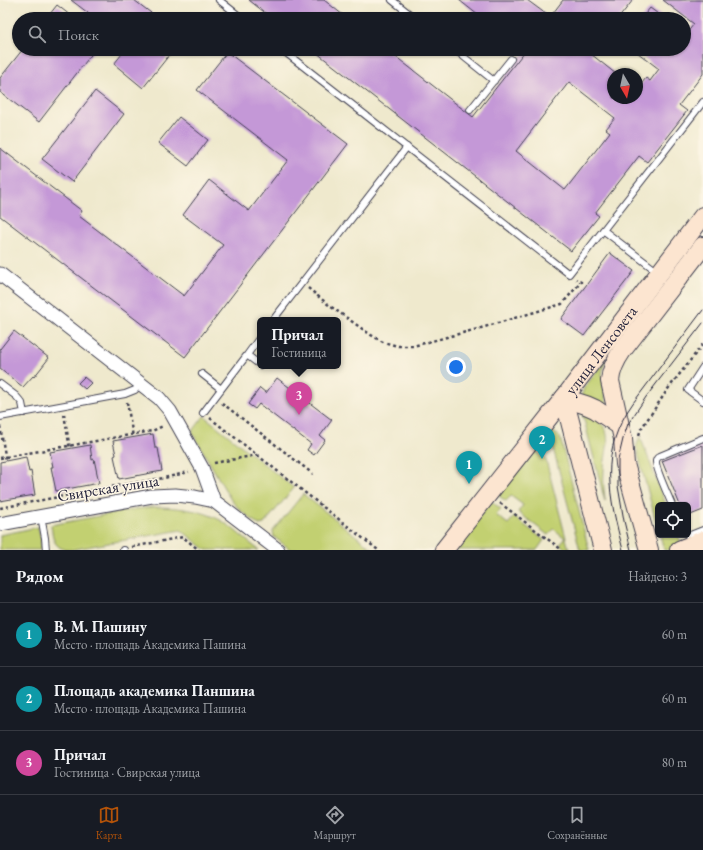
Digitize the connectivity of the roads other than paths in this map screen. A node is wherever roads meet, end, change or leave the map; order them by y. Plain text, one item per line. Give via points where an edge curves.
1 (218, 0) edge
2 (392, 0) edge
3 (234, 12) edge
4 (407, 12) edge
5 (290, 56) edge
6 (463, 56) edge
7 (511, 59) dead end
8 (494, 81) junction
9 (703, 102) edge
10 (470, 110) dead end
11 (407, 147) junction
12 (703, 216) edge
13 (604, 230) junction
14 (703, 246) edge
15 (660, 272) junction
16 (0, 274) edge
17 (275, 317) edge
18 (257, 341) edge
19 (247, 355) junction
20 (257, 362) edge
21 (703, 367) edge
22 (202, 374) dead end
23 (0, 384) edge
24 (141, 384) junction
25 (221, 389) junction
26 (564, 398) junction
27 (703, 402) edge
28 (24, 413) junction
29 (203, 413) road end
30 (0, 417) edge
31 (620, 426) junction
32 (703, 438) edge
33 (214, 502) junction
34 (671, 502) edge
35 (41, 516) junction
36 (0, 524) edge
37 (703, 530) edge
38 (690, 542) edge
39 (46, 550) edge
40 (278, 550) edge
41 (444, 550) edge
42 (603, 550) edge
43 (649, 550) edge

1 - 3 lane
2 - 4 lane
5 - 11 lane
6 - 8 lane
7 - 8 lane
8 - 10 lane
9 - 13 lane
11 - 13 lane via 569,274
11 - 17 lane
12 - 15 street, улица Ленсовета
13 - 15 lane
14 - 31 street, улица Ленсовета via 615,361 610,381
15 - 26 street, улица Ленсовета
16 - 24 street
18 - 19 lane
19 - 20 lane
19 - 25 lane
21 - 27 lane via 688,390
22 - 25 lane
23 - 28 lane via 22,403
24 - 28 lane via 125,394
24 - 33 street via 160,398 170,411 202,468
25 - 29 lane
26 - 31 street via 595,408
26 - 41 street
26 - 42 street, улица Ленсовета
28 - 30 lane
31 - 43 street, улица Ленсовета via 625,464
32 - 34 lane via 657,458 657,468
33 - 35 street, Свирская улица via 195,497 152,496
33 - 40 street, Свирская улица
35 - 36 street, Свирская улица
35 - 39 lane
37 - 38 lane

